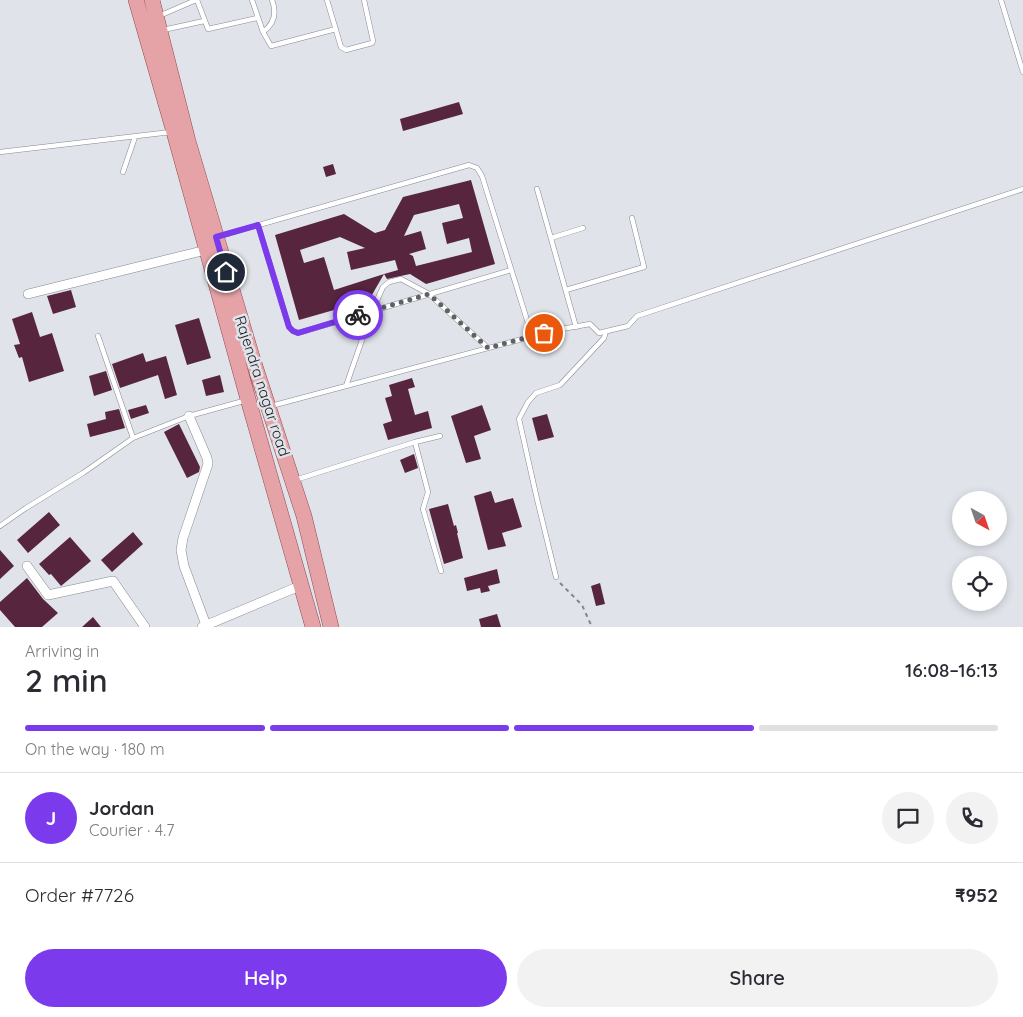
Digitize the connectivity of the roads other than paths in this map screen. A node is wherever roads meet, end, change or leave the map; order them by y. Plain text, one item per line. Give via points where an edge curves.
1 (136, 0) edge
2 (152, 0) edge
3 (197, 0) edge
4 (252, 0) edge
5 (272, 0) edge
6 (327, 0) edge
7 (364, 0) edge
8 (1002, 0) edge
9 (257, 18) junction
10 (204, 21) junction
11 (159, 24) junction
12 (336, 29) junction
13 (263, 32) junction
14 (1023, 72) edge
15 (174, 132) junction
16 (135, 137) junction
17 (0, 152) edge
18 (123, 172) dead end
19 (537, 189) dead end
20 (1023, 189) edge
21 (632, 218) dead end
22 (258, 225) junction
23 (583, 228) dead end
24 (216, 237) junction
25 (551, 238) junction
26 (206, 250) junction
27 (511, 270) junction
28 (566, 290) junction
29 (28, 294) dead end
30 (429, 294) junction
31 (372, 311) junction
32 (576, 327) junction
33 (606, 331) junction
34 (98, 336) dead end
35 (532, 336) junction
36 (488, 348) junction
37 (245, 359) junction
38 (346, 386) junction
39 (248, 400) junction
40 (267, 407) junction
41 (189, 416) junction
42 (440, 436) dead end
43 (133, 438) junction
44 (415, 442) junction
45 (293, 480) junction
46 (0, 526) edge
47 (27, 566) dead end
48 (441, 571) dead end
49 (556, 577) road end
50 (302, 585) junction
51 (204, 626) edge
52 (145, 627) edge
53 (313, 627) edge
54 (330, 627) edge

1 - 15 main road, Rajendra nagar road
2 - 11 main road, Rajendra nagar road
3 - 10 lane
3 - 11 lane
4 - 9 lane
5 - 13 lane via 275,13
6 - 12 lane
7 - 12 lane via 374,36 372,43 344,50
8 - 14 lane
9 - 10 lane via 211,29
9 - 13 lane
10 - 11 lane
11 - 24 main road, Rajendra nagar road
12 - 13 lane via 275,46 269,43
15 - 16 lane
15 - 26 main road, Rajendra nagar road
16 - 17 lane
16 - 18 lane
19 - 25 lane
20 - 33 lane via 637,316 628,326
21 - 28 lane via 644,267
22 - 24 lane
22 - 27 lane via 469,165 477,168 482,176
22 - 31 lane via 289,327 293,331 298,333
23 - 25 lane
24 - 37 main road, Rajendra nagar road
25 - 28 lane
26 - 29 street
26 - 37 main road, Rajendra nagar road
27 - 30 lane
27 - 35 lane
28 - 32 lane
30 - 31 lane
30 - 31 lane via 404,279 389,282 383,287
30 - 36 lane
31 - 38 lane
32 - 33 lane via 590,324 599,333
32 - 35 lane
33 - 49 lane via 604,338 560,385 536,393 519,419
34 - 43 lane
35 - 36 lane
36 - 38 lane
37 - 39 main road, Rajendra nagar road
37 - 40 main road, Rajendra nagar road
38 - 40 lane
39 - 41 lane
39 - 50 main road, Rajendra nagar road
40 - 45 main road, Rajendra nagar road
41 - 43 lane
41 - 51 street via 208,464 181,550
42 - 44 lane
43 - 46 lane
44 - 45 lane
44 - 48 lane via 428,492 423,509
45 - 54 main road, Rajendra nagar road
47 - 52 street via 48,595 113,581
50 - 51 street
50 - 53 main road, Rajendra nagar road

